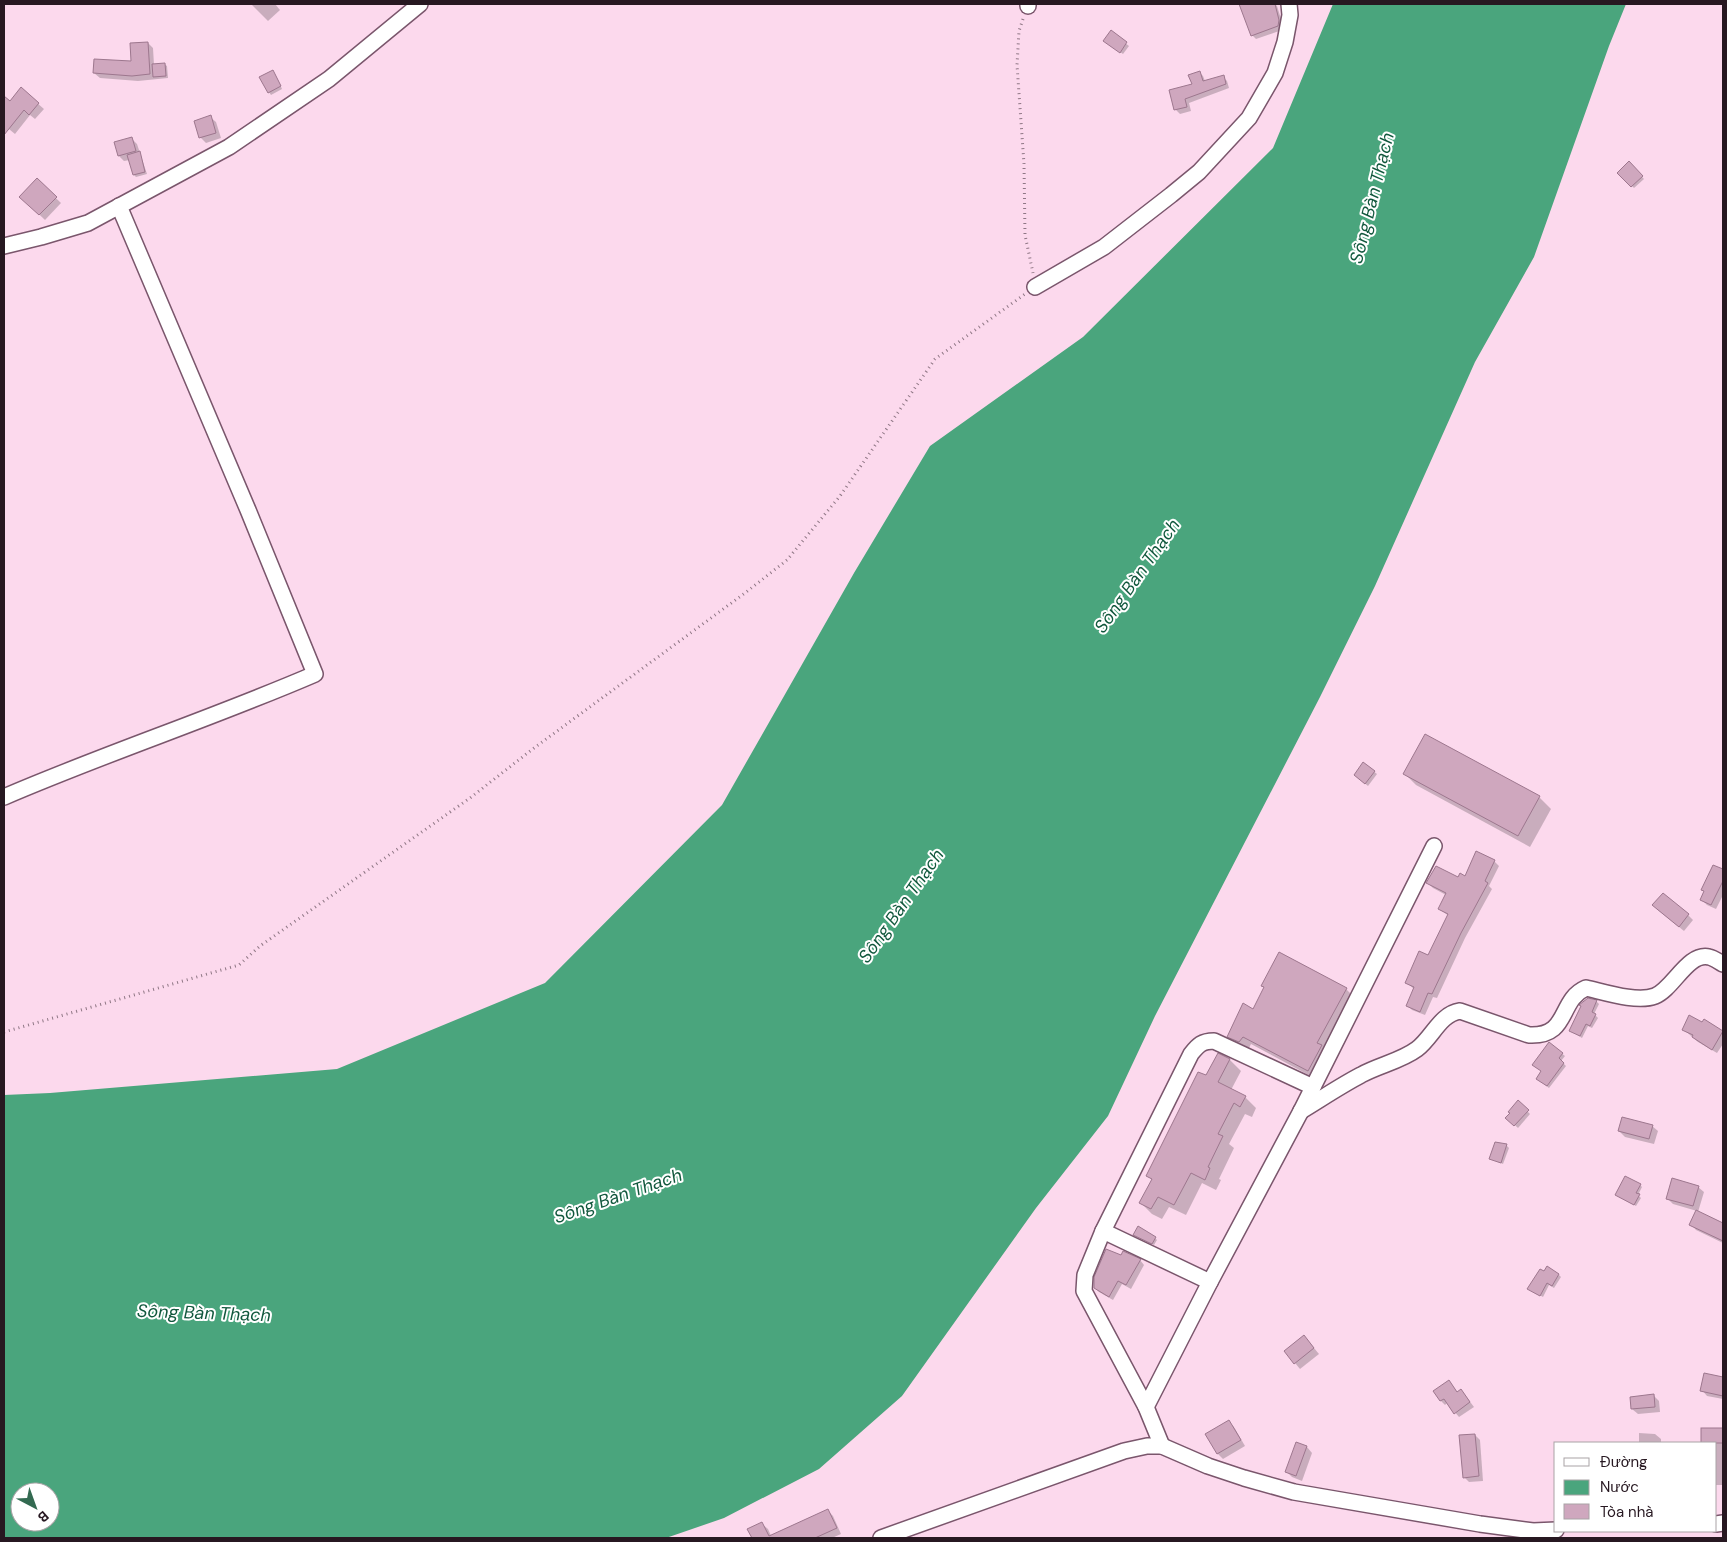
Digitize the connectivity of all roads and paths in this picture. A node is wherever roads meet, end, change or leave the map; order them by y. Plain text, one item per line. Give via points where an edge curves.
1 (1289, 4) edge
2 (1028, 5) edge
3 (414, 6) edge
4 (119, 206) junction
5 (4, 246) edge
6 (1035, 287) junction
7 (4, 797) edge
8 (1434, 846) dead end
9 (1723, 964) edge
10 (4, 1032) edge
11 (1312, 1087) junction
12 (1301, 1111) junction
13 (1103, 1231) junction
14 (1210, 1282) junction
15 (1146, 1407) junction
16 (1162, 1446) junction
17 (1554, 1530) edge
18 (1479, 1531) edge
19 (881, 1538) edge

1 - 6 street via 1290,15 1275,73 1249,118 1199,172 1171,196 1104,247
2 - 6 path via 1019,31 1017,65 1026,235
3 - 4 street via 329,79 229,147
4 - 5 street via 88,223
4 - 7 street via 315,674
6 - 10 path via 935,359 840,496 787,560 470,798 260,946 239,965
8 - 11 street
9 - 12 street via 1705,956 1693,960 1661,992 1646,998 1586,988 1576,994 1555,1028 1540,1035 1529,1035 1460,1011 1452,1012 1410,1054 1362,1074
11 - 12 street
11 - 13 street via 1214,1041 1204,1041 1196,1046
12 - 14 street
13 - 14 street
13 - 15 street via 1085,1275 1084,1291
14 - 15 street
15 - 16 street
16 - 18 street via 1226,1472 1294,1492
16 - 19 street via 1124,1450
17 - 18 street

